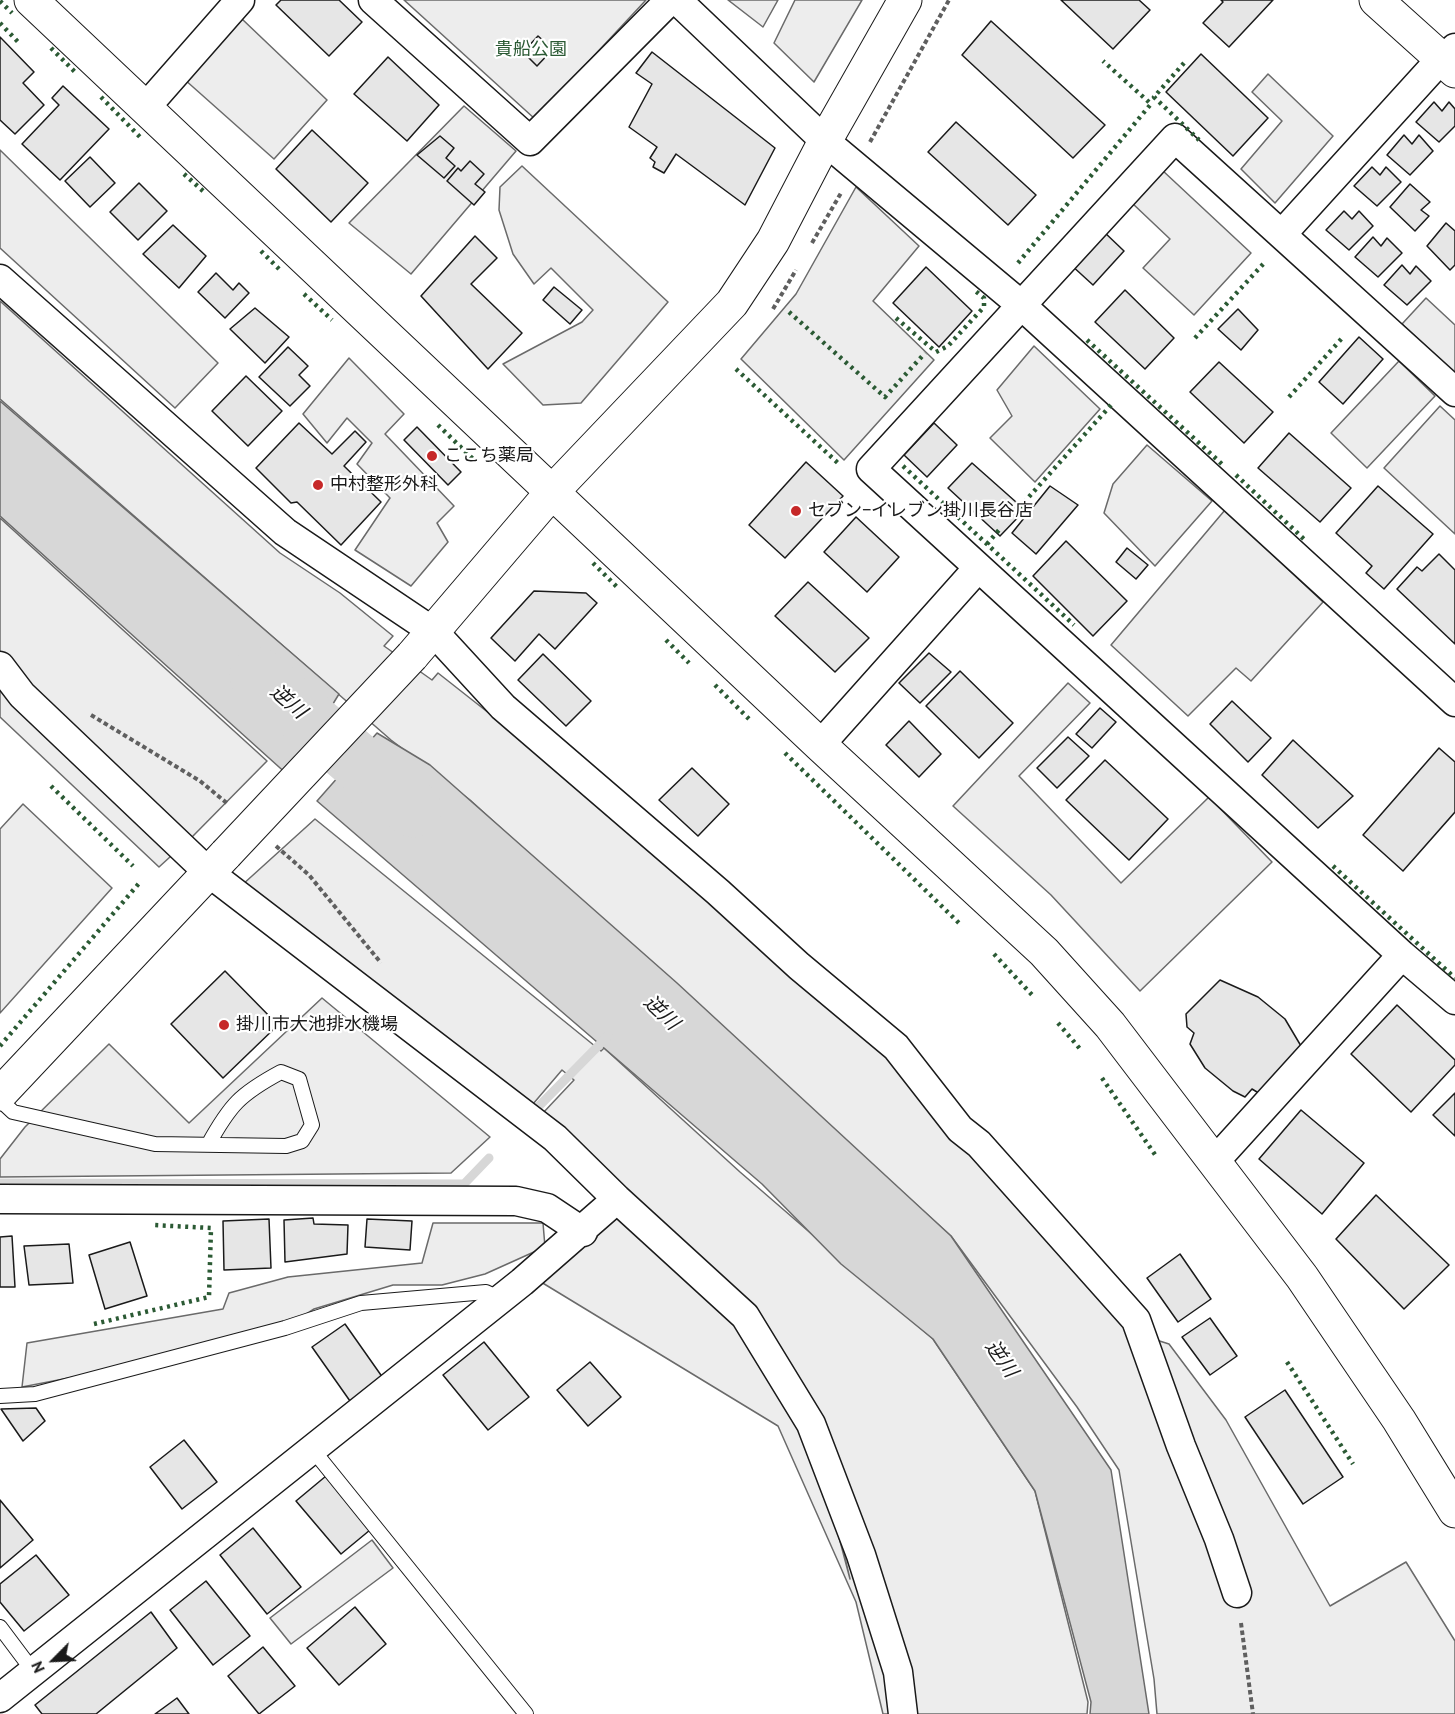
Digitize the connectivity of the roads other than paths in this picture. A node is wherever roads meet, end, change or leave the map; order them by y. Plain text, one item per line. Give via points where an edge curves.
1 (32, 0) edge
2 (240, 0) edge
3 (373, 0) edge
4 (669, 0) edge
5 (677, 0) edge
6 (905, 0) edge
7 (1376, 0) edge
8 (1451, 60) edge
9 (146, 107) junction
10 (825, 141) junction
11 (1282, 234) junction
12 (0, 279) edge
13 (1020, 304) junction
14 (1455, 392) edge
15 (552, 492) junction
16 (978, 568) junction
17 (434, 632) junction
18 (0, 666) edge
19 (1455, 702) edge
20 (820, 745) junction
21 (217, 863) junction
22 (1402, 954) junction
23 (1455, 1000) edge
24 (0, 1094) edge
25 (0, 1100) edge
26 (208, 1145) junction
27 (1215, 1161) junction
28 (0, 1199) edge
29 (617, 1199) junction
30 (583, 1232) junction
31 (501, 1299) junction
32 (0, 1396) edge
33 (313, 1450) junction
34 (1455, 1512) edge
35 (1237, 1593) road end
36 (0, 1627) edge
37 (33, 1671) junction
38 (0, 1698) edge
39 (0, 1704) edge
40 (8, 1714) edge
41 (526, 1714) edge
42 (903, 1714) edge

1 - 9 street
2 - 9 street
3 - 4 street via 530,141
5 - 10 street
6 - 10 street
7 - 8 street
8 - 11 street via 1431,71
9 - 15 street
10 - 13 street
10 - 15 street via 773,241 732,303
11 - 13 street via 1175,138
11 - 14 street
12 - 17 street via 285,532
13 - 16 street via 871,469
13 - 19 street
15 - 17 street
15 - 20 street
16 - 20 street
16 - 22 street
17 - 21 street, bridge
17 - 35 street via 502,707 896,1047 960,1129 979,1144 1136,1320
18 - 21 street via 22,695
20 - 27 street via 1044,952 1110,1025
21 - 24 street
21 - 29 street via 555,1138
22 - 23 street
22 - 27 street
25 - 26 lane via 13,1112 155,1144
26 - 26 lane via 286,1146 302,1141 312,1125 299,1079 281,1072 254,1087 227,1110
27 - 34 street via 1302,1277 1399,1420
28 - 30 street via 516,1201 547,1208
29 - 30 street
29 - 42 street via 745,1316 811,1424 861,1555 898,1672
30 - 31 street
31 - 32 lane via 486,1292 361,1303 285,1328 35,1394
31 - 33 street
33 - 37 street
33 - 41 lane
36 - 37 lane
37 - 38 street
39 - 40 street

